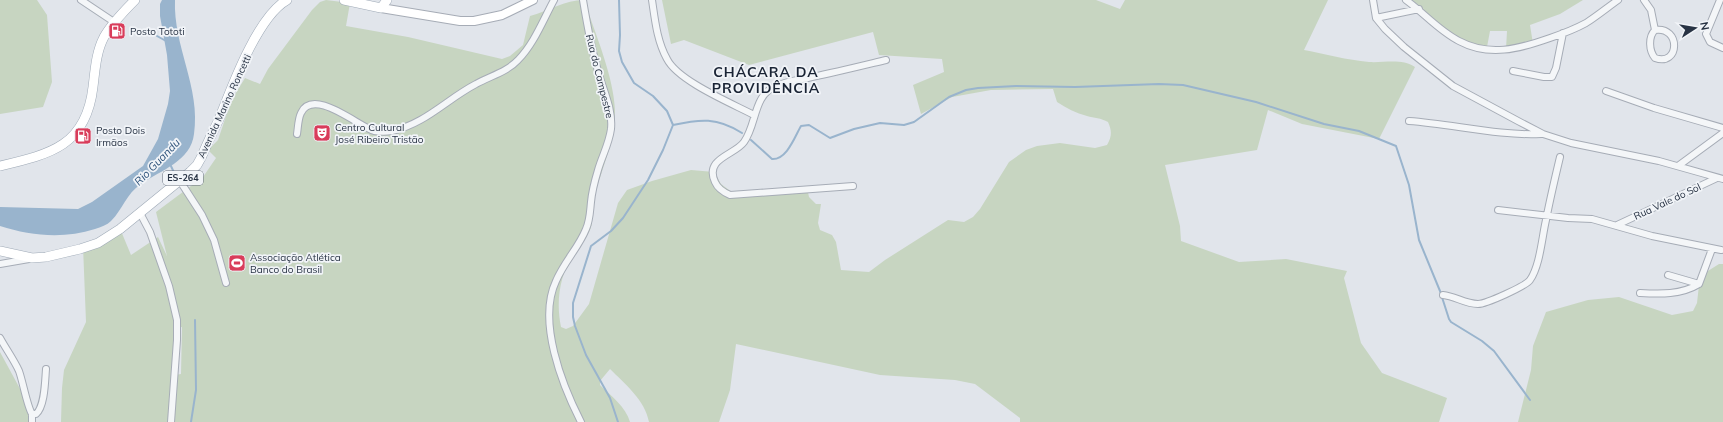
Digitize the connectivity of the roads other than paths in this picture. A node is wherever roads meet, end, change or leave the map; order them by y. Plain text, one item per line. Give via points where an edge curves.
1 (80, 0) edge
2 (136, 0) edge
3 (286, 0) edge
4 (344, 0) edge
5 (387, 0) edge
6 (534, 0) edge
7 (554, 0) edge
8 (583, 0) edge
9 (652, 0) edge
10 (1373, 0) edge
11 (1406, 0) edge
12 (1618, 0) edge
13 (1644, 0) edge
14 (1720, 0) edge
15 (381, 8) junction
16 (1419, 9) junction
17 (1376, 18) junction
18 (114, 22) junction
19 (1655, 30) junction
20 (1563, 33) junction
21 (1723, 48) edge
22 (886, 60) dead end
23 (1514, 71) dead end
24 (1606, 91) dead end
25 (754, 115) junction
26 (1409, 121) dead end
27 (1723, 128) edge
28 (1723, 133) edge
29 (297, 134) dead end
30 (1543, 134) junction
31 (1560, 157) dead end
32 (0, 166) edge
33 (1678, 166) junction
34 (1720, 178) edge
35 (180, 181) junction
36 (853, 186) dead end
37 (1498, 210) dead end
38 (140, 213) junction
39 (1547, 216) junction
40 (1617, 225) junction
41 (1712, 249) junction
42 (1721, 250) dead end
43 (0, 251) edge
44 (32, 258) junction
45 (0, 264) edge
46 (1668, 275) dead end
47 (226, 283) dead end
48 (1699, 284) junction
49 (1640, 293) dead end
50 (1443, 295) dead end
51 (0, 338) edge
52 (46, 370) dead end
53 (32, 414) junction
54 (32, 422) edge
55 (171, 422) edge
56 (581, 422) edge

1 - 18 street
2 - 18 main road
3 - 35 main road, Avenida Marino Roncetti / ES-264 via 270,15 258,34 231,86 202,156 197,165
4 - 15 main road
5 - 15 main road
6 - 15 street via 502,15 474,21
7 - 29 street via 518,60 510,67 475,84 421,120 402,129 386,132 373,130 330,107 316,105 307,107 301,113
8 - 56 street, Rua do Campestre via 597,69 611,115 611,132 594,187 588,224 556,281 550,296 549,314 550,333 557,362
9 - 25 street via 660,45 671,66 691,82
10 - 17 street
11 - 16 street
12 - 20 street via 1585,23
13 - 19 street via 1652,13
14 - 21 street via 1706,34 1710,42
16 - 17 street
16 - 20 street via 1448,36 1481,49 1516,49
17 - 30 street via 1404,47 1453,86
18 - 32 main road via 99,48 90,107 77,133 53,150
19 - 19 street via 1663,30 1674,42 1672,54 1664,59 1655,58 1650,50 1651,35
20 - 23 street via 1552,77
22 - 25 street via 776,86 764,94
24 - 27 street
25 - 36 street via 744,142 715,164 713,178 724,193 730,195
26 - 30 street via 1520,134
28 - 33 street
30 - 33 street via 1571,143
31 - 39 street
33 - 34 street
34 - 40 street, Rua Vale do Sol
35 - 38 main road, Avenida Marino Roncetti / ES-264
35 - 47 street via 202,215 214,240
37 - 39 street, Rua Vale do Sol
38 - 44 main road, Avenida Marino Roncetti / ES-264 via 98,243 59,254
38 - 55 street via 150,232 165,274 177,320
39 - 40 street, Rua Vale do Sol via 1592,219
39 - 50 street via 1539,256 1527,283 1480,304
40 - 41 street, Rua Vale do Sol via 1652,236
41 - 42 street, Rua Vale do Sol
41 - 48 street
43 - 44 main road, Avenida Marino Roncetti / ES-264
44 - 45 street
46 - 48 street
48 - 49 street via 1680,292
51 - 53 street via 18,370
52 - 53 street via 39,412
53 - 54 street

